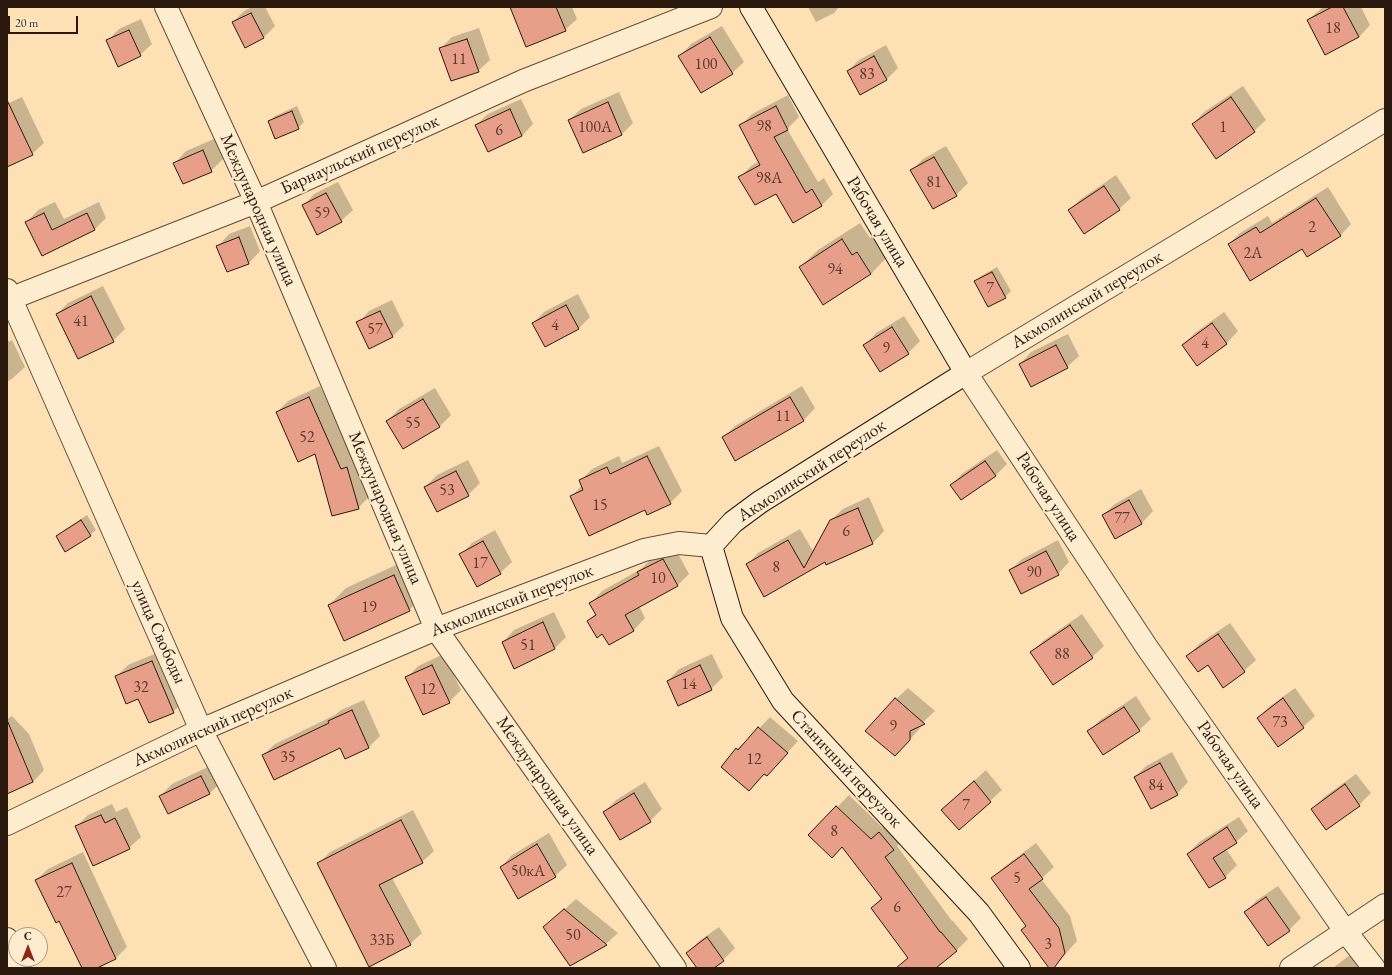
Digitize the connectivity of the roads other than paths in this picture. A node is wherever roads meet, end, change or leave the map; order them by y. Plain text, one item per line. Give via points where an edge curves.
1 (166, 7) edge
2 (711, 7) edge
3 (751, 7) edge
4 (1385, 120) edge
5 (256, 202) junction
6 (8, 296) edge
7 (966, 373) junction
8 (711, 546) junction
9 (436, 629) junction
10 (201, 730) junction
11 (7, 824) edge
12 (1385, 905) edge
13 (1346, 931) junction
14 (7, 939) edge
15 (20, 968) edge
16 (325, 968) edge
17 (675, 968) edge
18 (1019, 968) edge
19 (1290, 968) edge
20 (1374, 968) edge

1 - 5 street, Международная улица
2 - 5 street, Барнаульский переулок via 523,81
3 - 7 street, Рабочая улица
4 - 7 street, Акмолинский переулок
5 - 6 street, Барнаульский переулок
5 - 9 street, Международная улица
6 - 10 street, улица Свободы
7 - 8 street, Акмолинский переулок via 760,502 733,522
7 - 13 street, Рабочая улица via 1146,646
8 - 9 street, Акмолинский переулок via 679,543 644,550
8 - 18 street, Станичный переулок via 732,618 783,702 979,913
9 - 10 street, Акмолинский переулок
9 - 17 street, Международная улица
10 - 11 street, Акмолинский переулок
10 - 16 street, улица Свободы
12 - 13 street
13 - 19 street
13 - 20 street, Рабочая улица
14 - 15 street

